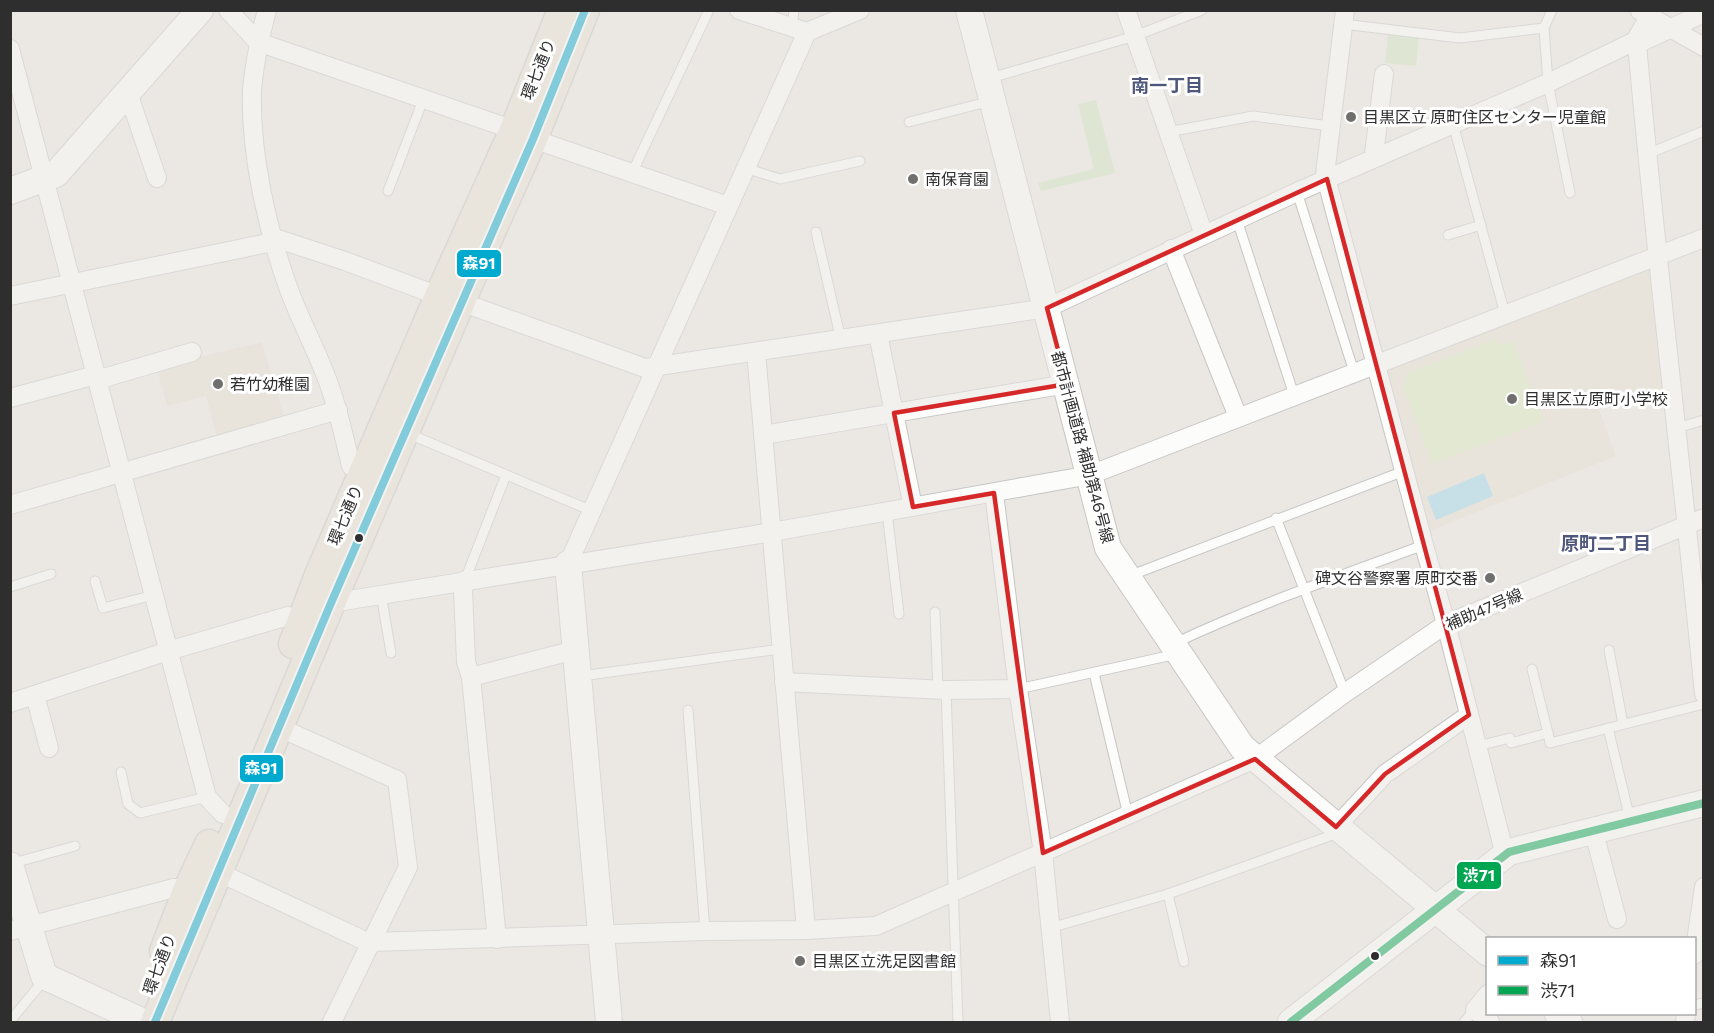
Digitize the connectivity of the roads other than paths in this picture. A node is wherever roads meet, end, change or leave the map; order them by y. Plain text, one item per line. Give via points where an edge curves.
1 (200, 10) edge
2 (228, 10) edge
3 (267, 10) edge
4 (562, 10) edge
5 (585, 10) edge
6 (709, 10) edge
7 (739, 10) edge
8 (860, 10) edge
9 (969, 10) edge
10 (1126, 10) edge
11 (1202, 10) edge
12 (1552, 10) edge
13 (1704, 13) edge
14 (1644, 14) edge
15 (1344, 17) edge
16 (798, 23) edge
17 (1544, 28) junction
18 (1670, 28) junction
19 (1135, 36) junction
20 (258, 42) junction
21 (1636, 42) junction
22 (1704, 47) edge
23 (10, 49) edge
24 (1384, 74) dead end
25 (1548, 83) junction
26 (990, 90) junction
27 (128, 93) junction
28 (423, 100) junction
29 (909, 122) dead end
30 (1453, 124) junction
31 (1330, 126) junction
32 (1704, 131) edge
33 (1168, 132) junction
34 (524, 135) junction
35 (1647, 154) junction
36 (1375, 158) junction
37 (860, 161) dead end
38 (745, 168) junction
39 (632, 173) junction
40 (157, 177) dead end
41 (45, 179) junction
42 (1327, 179) junction
43 (10, 191) edge
44 (388, 191) dead end
45 (1298, 192) junction
46 (1570, 193) dead end
47 (728, 206) junction
48 (1237, 220) junction
49 (1481, 225) junction
50 (816, 231) dead end
51 (1204, 235) junction
52 (1448, 235) dead end
53 (1704, 238) edge
54 (273, 242) junction
55 (1171, 249) junction
56 (1657, 255) junction
57 (73, 282) junction
58 (10, 296) edge
59 (450, 299) junction
60 (1047, 308) junction
61 (1505, 314) junction
62 (878, 334) junction
63 (841, 340) junction
64 (192, 352) dead end
65 (756, 352) junction
66 (1376, 364) junction
67 (655, 367) junction
68 (1354, 372) junction
69 (97, 378) junction
70 (1067, 384) junction
71 (1294, 395) junction
72 (10, 398) edge
73 (338, 410) junction
74 (894, 412) junction
75 (1238, 417) junction
76 (1704, 420) edge
77 (1677, 428) junction
78 (405, 432) junction
79 (763, 435) junction
80 (1404, 471) junction
81 (122, 472) junction
82 (362, 475) junction
83 (506, 475) junction
84 (1090, 475) junction
85 (994, 493) junction
86 (10, 505) edge
87 (913, 507) junction
88 (592, 511) junction
89 (887, 512) junction
90 (1276, 519) junction
91 (1695, 521) edge
92 (772, 532) junction
93 (1424, 545) junction
94 (568, 564) junction
95 (51, 574) dead end
96 (1127, 576) junction
97 (465, 580) junction
98 (95, 581) dead end
99 (10, 587) edge
100 (1303, 588) junction
101 (381, 594) junction
102 (154, 595) junction
103 (331, 603) junction
104 (935, 612) dead end
105 (899, 614) dead end
106 (302, 623) junction
107 (1446, 624) junction
108 (1701, 626) edge
109 (781, 649) junction
110 (1176, 649) junction
111 (575, 650) junction
112 (1609, 650) dead end
113 (168, 651) junction
114 (391, 653) dead end
115 (1532, 669) dead end
116 (1094, 673) junction
117 (471, 677) junction
118 (577, 677) junction
119 (784, 682) junction
120 (1703, 684) edge
121 (1018, 689) junction
122 (942, 690) junction
123 (1345, 693) junction
124 (35, 695) junction
125 (10, 703) edge
126 (1704, 704) edge
127 (688, 710) dead end
128 (1469, 715) junction
129 (1623, 724) junction
130 (278, 727) junction
131 (1608, 728) junction
132 (1548, 733) junction
133 (1478, 746) junction
134 (49, 748) dead end
135 (1255, 759) junction
136 (121, 772) dead end
137 (1704, 803) edge
138 (215, 805) junction
139 (1128, 815) junction
140 (1630, 820) junction
141 (1339, 829) junction
142 (1593, 829) junction
143 (75, 846) dead end
144 (1043, 853) junction
145 (1504, 855) junction
146 (10, 864) edge
147 (218, 872) junction
148 (1704, 887) edge
149 (188, 891) junction
150 (954, 893) junction
151 (1168, 894) junction
152 (1436, 908) junction
153 (1617, 919) dead end
154 (20, 928) edge
155 (1050, 928) junction
156 (806, 930) junction
157 (705, 931) junction
158 (602, 934) junction
159 (497, 939) junction
160 (372, 942) junction
161 (1696, 947) edge
162 (1486, 951) edge
163 (1184, 962) dead end
164 (47, 977) junction
165 (1486, 996) edge
166 (1469, 1016) edge
167 (10, 1021) edge
168 (958, 1021) edge
169 (143, 1022) edge
170 (332, 1023) edge
171 (609, 1023) edge
172 (1060, 1023) edge
173 (1291, 1023) edge
174 (1490, 1023) edge

1 - 27 street
2 - 20 street
3 - 20 street
4 - 34 main road, 環七通り
5 - 34 main road, 環七通り
6 - 39 lane
7 - 16 street
8 - 16 street
9 - 26 street, 都市計画道路 補助第46号線
10 - 19 street
11 - 19 lane
12 - 17 lane
13 - 18 street
14 - 18 street
14 - 21 street
15 - 17 lane via 1460,38
15 - 31 street
16 - 38 street
17 - 25 lane
18 - 21 street
18 - 22 street
19 - 26 lane
19 - 33 street
20 - 28 street
20 - 54 street via 252,91 254,150
21 - 25 street
21 - 35 street
23 - 41 street
24 - 36 street
25 - 30 street
25 - 46 lane
26 - 29 lane
26 - 60 street, 都市計画道路 補助第46号線
27 - 40 street
27 - 41 street via 56,174
28 - 34 street
28 - 44 lane
30 - 36 street
30 - 49 lane
31 - 33 lane via 1253,116
31 - 42 street
32 - 35 lane
33 - 51 street
34 - 39 street
34 - 59 main road, 環七通り
35 - 56 street
36 - 42 street
37 - 38 lane via 780,179
38 - 47 street
39 - 47 street
41 - 43 street
41 - 57 street
42 - 45 street
42 - 66 street
45 - 48 street
45 - 68 lane
47 - 67 street
48 - 51 street
48 - 71 lane
49 - 52 lane
49 - 61 lane
50 - 63 lane
51 - 55 street
53 - 56 street
54 - 57 street
54 - 59 street via 278,239
54 - 73 street
55 - 60 street
55 - 75 street
56 - 61 street
56 - 77 street
57 - 58 street
57 - 69 street
59 - 67 street via 645,368
59 - 78 main road, 環七通り
59 - 82 main road, 環七通り
60 - 62 street
60 - 70 street, 都市計画道路 補助第46号線
61 - 66 street
62 - 63 street
62 - 74 street
63 - 65 street
64 - 69 street
65 - 67 street
65 - 79 street
66 - 68 street
66 - 80 street
67 - 88 street
68 - 71 street
69 - 72 street
69 - 81 street
70 - 74 street
70 - 84 street, 都市計画道路 補助第46号線
71 - 75 street
73 - 81 street
73 - 82 street via 351,466
74 - 79 street
74 - 87 street
75 - 84 street
76 - 77 lane
77 - 91 street
78 - 83 lane
78 - 103 main road, 環七通り
79 - 92 street
80 - 90 lane
80 - 93 street
81 - 86 street
81 - 102 street
82 - 106 main road, 環七通り
83 - 88 lane
83 - 97 lane
84 - 85 street
84 - 96 street, 都市計画道路 補助第46号線 via 1108,548
85 - 87 street
85 - 121 street
87 - 89 street
88 - 94 street
89 - 92 street
89 - 105 lane
90 - 96 lane
90 - 100 lane
91 - 107 street, 補助47号線
91 - 108 street
92 - 94 street
92 - 109 street
93 - 100 lane
93 - 107 street
94 - 97 street
94 - 111 street
95 - 99 lane
96 - 110 street, 都市計画道路 補助第46号線
97 - 101 street
97 - 117 street via 466,662
98 - 102 lane via 103,608
100 - 110 lane via 1233,615
100 - 123 lane
101 - 103 street
101 - 114 lane
102 - 113 street
103 - 130 main road, 環七通り
104 - 122 lane
106 - 113 street via 288,616
106 - 138 main road, 環七通り via 264,711
107 - 123 street, 補助47号線
107 - 128 street
108 - 120 street
109 - 118 lane
109 - 119 street
110 - 116 lane
110 - 135 street, 都市計画道路 補助第46号線 via 1242,747
111 - 117 street
111 - 118 street
112 - 129 lane
113 - 124 street
113 - 138 street
115 - 132 lane
116 - 121 lane
116 - 139 lane
117 - 159 street
118 - 158 street
119 - 122 street
119 - 156 street
121 - 122 street
121 - 144 street
122 - 150 lane
123 - 135 street, 補助47号線
124 - 125 street
124 - 134 street
126 - 129 lane
127 - 157 lane
128 - 133 street
128 - 141 street via 1384,774
129 - 131 lane
130 - 147 main road, 環七通り
130 - 160 street via 396,780 408,867
131 - 132 lane via 1550,743
131 - 140 lane
132 - 133 lane via 1511,743 1510,738
133 - 145 street
135 - 139 street, 補助47号線
135 - 141 street, 都市計画道路 補助第46号線
136 - 138 lane via 128,804 140,813
137 - 140 street
138 - 149 main road, 環七通り
139 - 144 street, 補助47号線
140 - 142 street
141 - 151 lane
141 - 152 street, 都市計画道路 補助第46号線
142 - 145 street
142 - 153 street
143 - 146 lane
144 - 150 street, 補助47号線
144 - 155 street
145 - 152 street
146 - 154 street
147 - 160 street
147 - 169 main road, 環七通り
148 - 161 street
149 - 154 street via 174,888
149 - 169 main road, 環七通り
150 - 156 street, 補助47号線 via 876,926
150 - 168 lane
151 - 155 lane
151 - 163 lane
152 - 162 street, 都市計画道路 補助第46号線
152 - 173 street
154 - 164 street
155 - 172 street
156 - 157 street, 補助47号線
157 - 158 street, 補助47号線
158 - 159 street, 補助47号線
158 - 171 street
159 - 160 street, 補助47号線
160 - 170 street
164 - 167 lane
164 - 169 street
165 - 166 street
166 - 174 street

